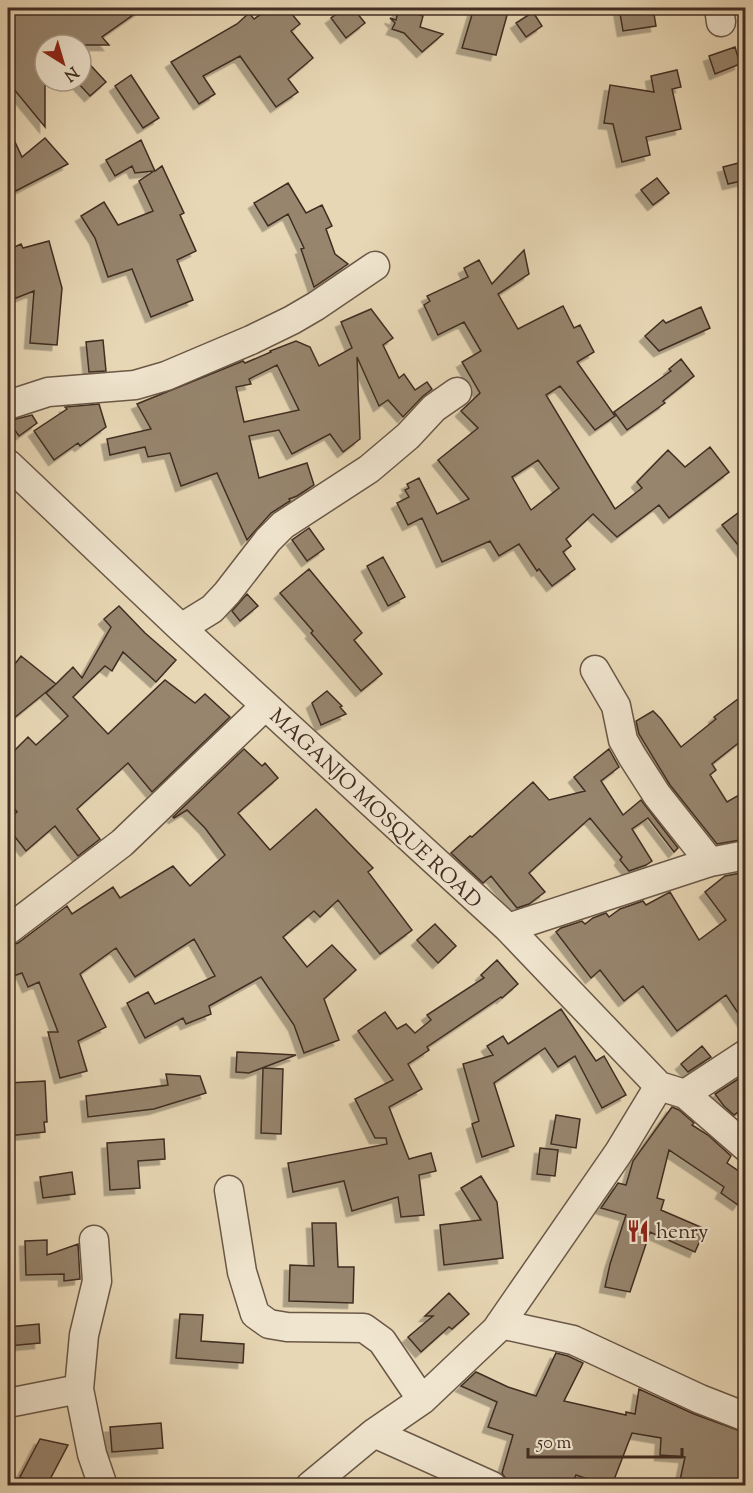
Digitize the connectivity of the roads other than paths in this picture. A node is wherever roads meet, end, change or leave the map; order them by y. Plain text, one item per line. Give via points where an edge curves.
1 (375, 266) dead end
2 (457, 392) dead end
3 (8, 405) edge
4 (8, 464) edge
5 (181, 628) junction
6 (595, 670) dead end
7 (265, 706) junction
8 (746, 855) edge
9 (710, 862) junction
10 (508, 928) junction
11 (8, 930) edge
12 (746, 1054) edge
13 (659, 1086) junction
14 (685, 1094) junction
15 (746, 1147) edge
16 (230, 1190) dead end
17 (94, 1240) dead end
18 (500, 1324) junction
19 (79, 1389) junction
20 (422, 1400) junction
21 (8, 1404) edge
22 (746, 1417) edge
23 (374, 1433) junction
24 (103, 1485) edge
25 (310, 1485) edge
26 (492, 1485) edge

1 - 3 street via 292,320 166,376 135,385 48,392
2 - 5 street via 434,408 369,469 283,525 212,609
4 - 5 street, MAGANJO MOSQUE ROAD
5 - 7 street, MAGANJO MOSQUE ROAD
6 - 9 street via 616,706 627,748 657,795
7 - 10 street, MAGANJO MOSQUE ROAD
7 - 11 street via 122,843
8 - 9 street
9 - 10 street
10 - 13 street, MAGANJO MOSQUE ROAD
12 - 14 street
13 - 14 street, MAGANJO MOSQUE ROAD
13 - 18 street via 619,1152
14 - 15 street, MAGANJO MOSQUE ROAD
16 - 20 street via 242,1272 255,1314 269,1324 287,1328 364,1328 382,1341
17 - 19 street via 97,1281 84,1335
18 - 20 street
18 - 22 street via 573,1340
19 - 21 street
19 - 24 street via 92,1454
20 - 23 street
23 - 25 street
23 - 26 street

